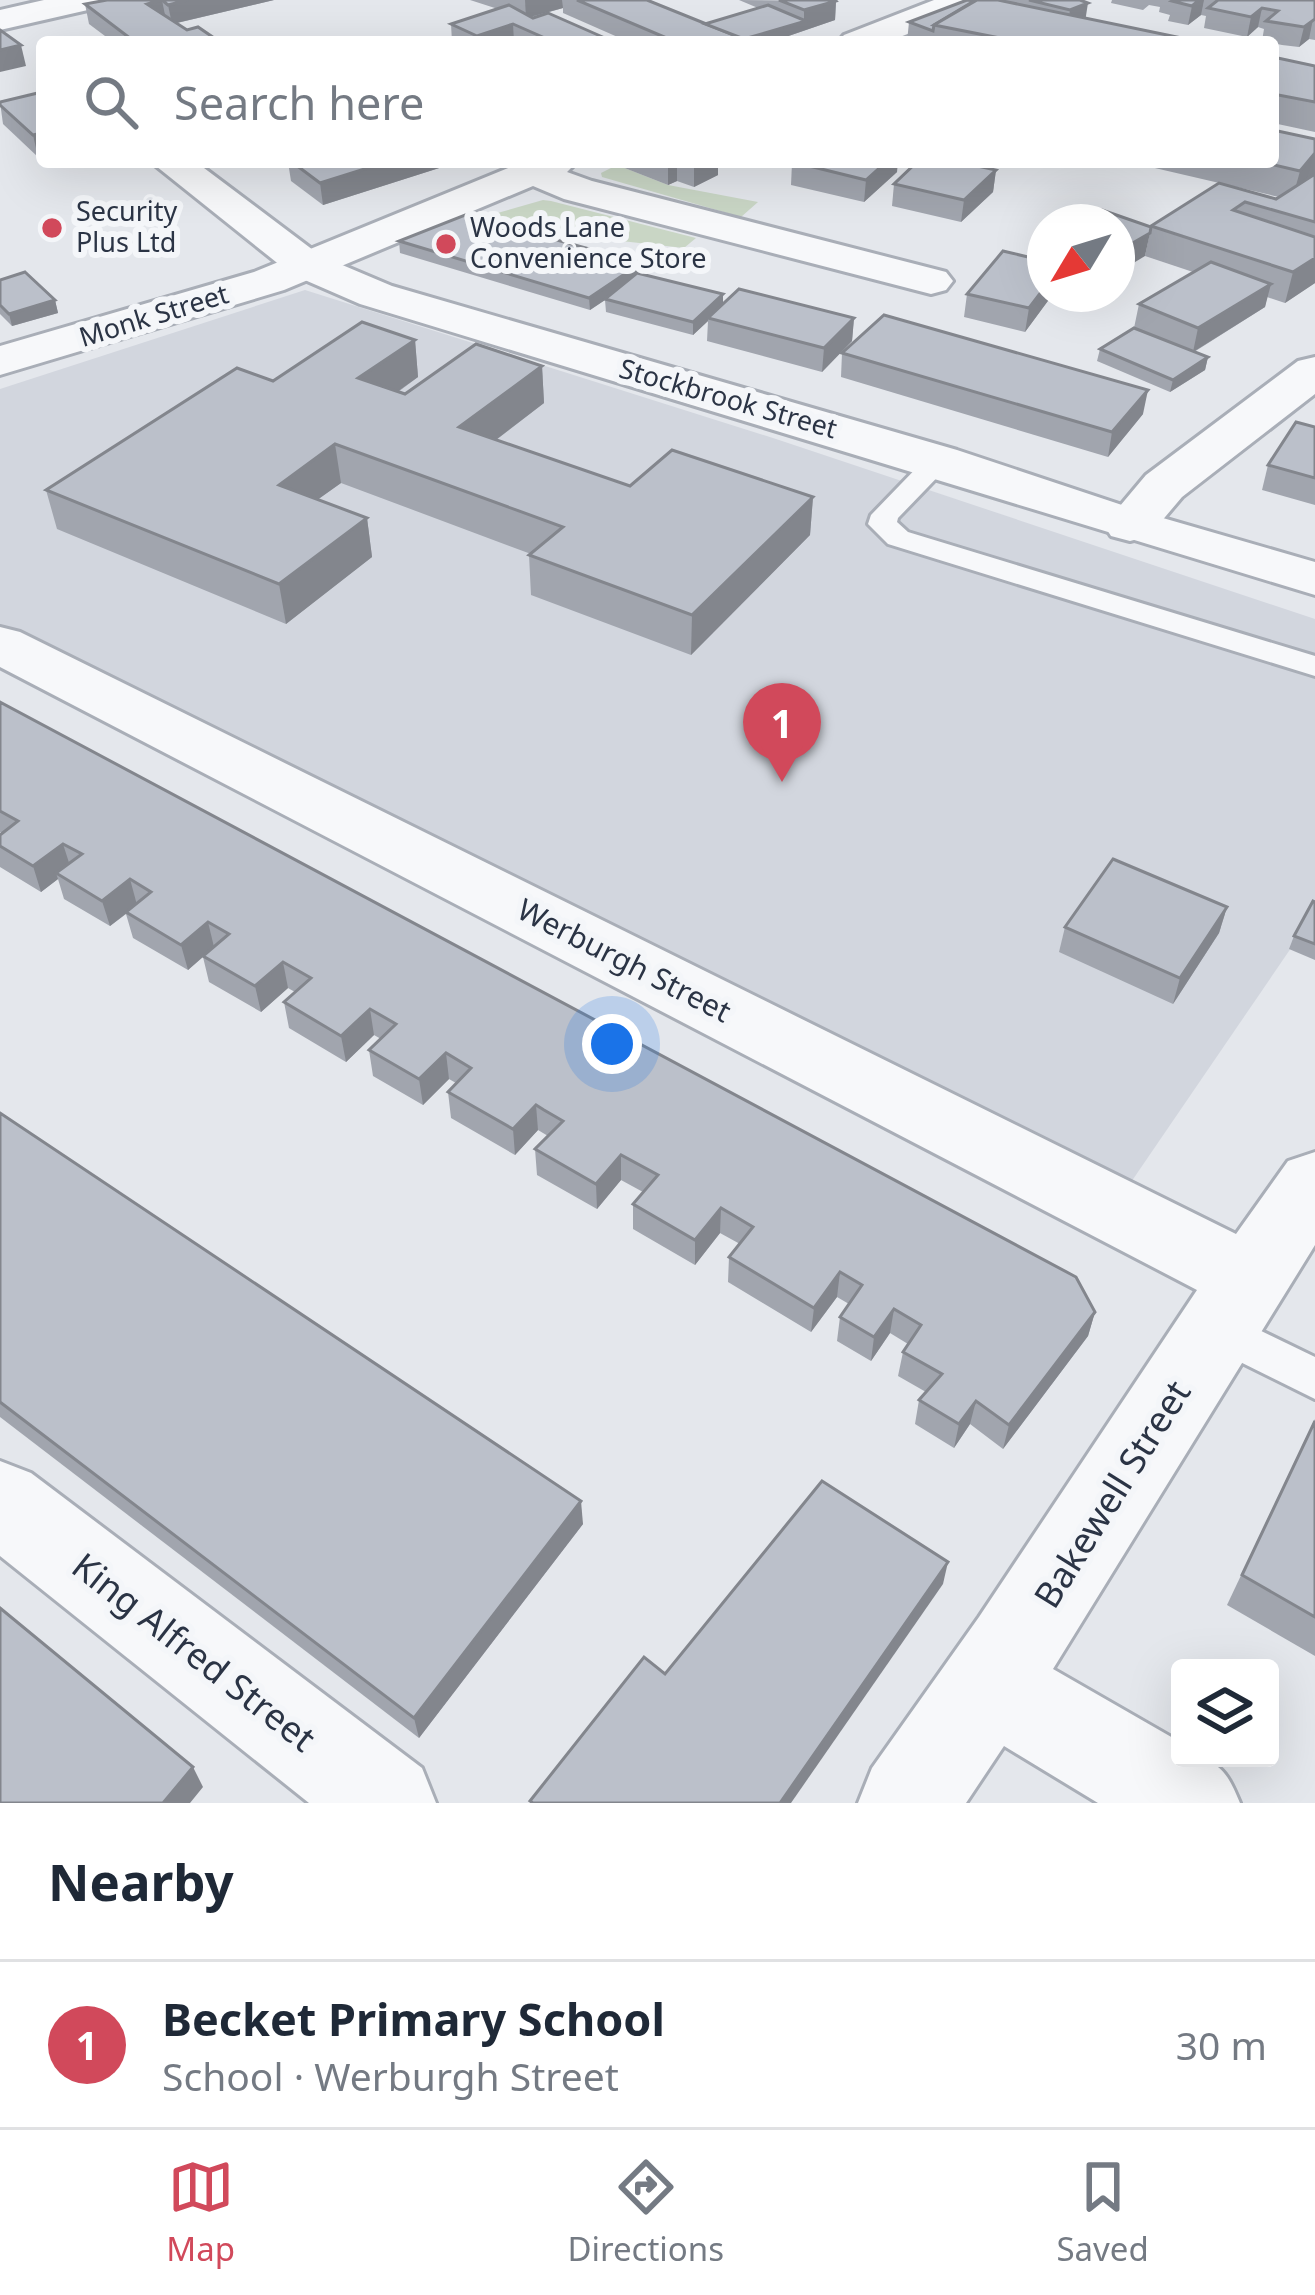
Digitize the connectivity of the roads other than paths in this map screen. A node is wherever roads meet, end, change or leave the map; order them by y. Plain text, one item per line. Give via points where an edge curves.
1 (88, 0) edge
2 (886, 0) edge
3 (965, 0) edge
4 (926, 16) junction
5 (2, 19) edge
6 (872, 36) edge
7 (36, 47) edge
8 (179, 168) edge
9 (544, 168) edge
10 (547, 168) edge
11 (876, 225) dead end
12 (841, 258) junction
13 (306, 266) junction
14 (931, 281) dead end
15 (0, 361) edge
16 (1315, 371) edge
17 (939, 461) junction
18 (1130, 525) junction
19 (1315, 579) edge
20 (0, 644) edge
21 (1315, 666) edge
22 (1315, 1183) edge
23 (1232, 1303) junction
24 (1315, 1379) edge
25 (0, 1502) edge
26 (992, 1686) junction
27 (387, 1803) edge
28 (907, 1803) edge
29 (1191, 1803) edge

1 - 5 street
2 - 4 street
3 - 4 street
4 - 6 street
5 - 7 street
8 - 13 street, Stockbrook Street
9 - 13 street, Monk Street
10 - 12 street via 578,190
11 - 12 street
12 - 14 street
13 - 15 street, Monk Street
13 - 17 street, Stockbrook Street via 376,295
16 - 18 street via 1164,486
17 - 18 street, Stockbrook Street
17 - 21 lane via 885,515 882,524 898,538
18 - 19 street, Stockbrook Street
20 - 23 street, Werburgh Street
22 - 23 street, Bakewell Street
23 - 24 lane
23 - 26 street, Bakewell Street
25 - 27 street, King Alfred Street
26 - 28 street, Bakewell Street
26 - 29 street

